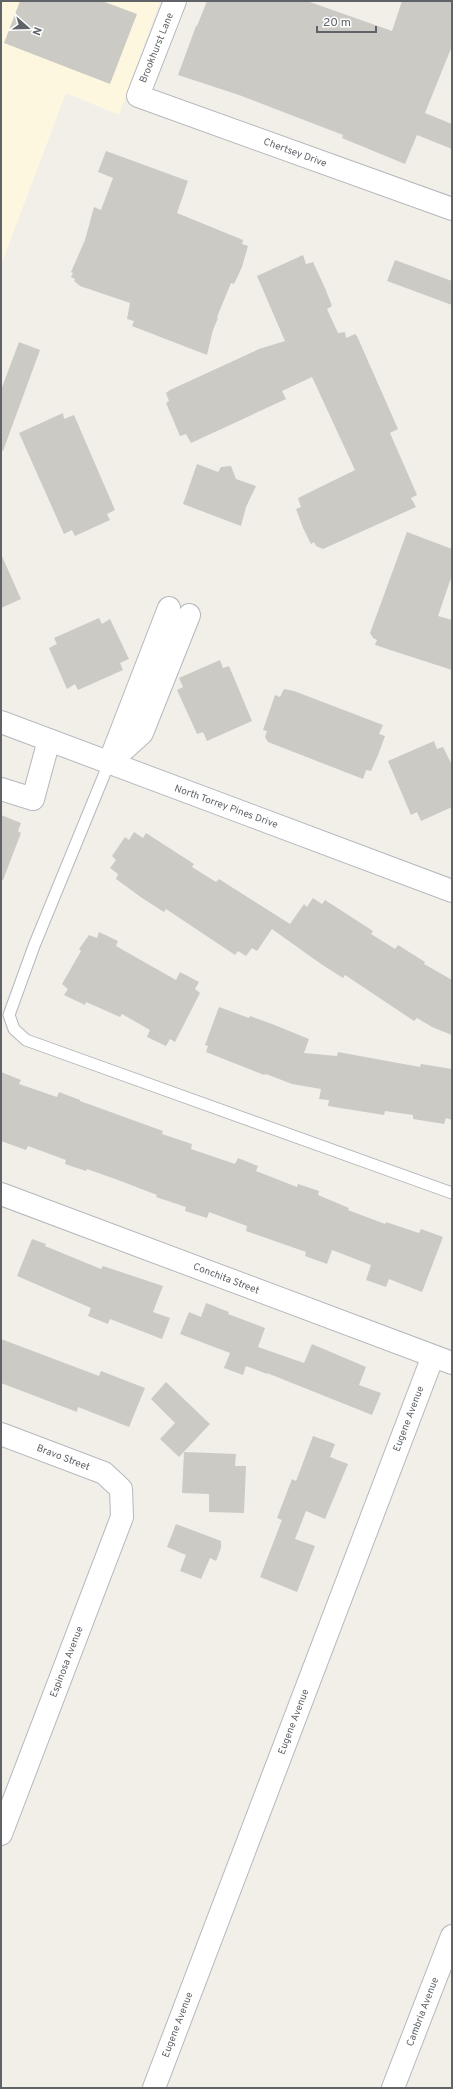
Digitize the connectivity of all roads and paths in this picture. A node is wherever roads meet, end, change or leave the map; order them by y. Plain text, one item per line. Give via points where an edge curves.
1 (175, 1) edge
2 (138, 96) joint
3 (452, 209) edge
4 (179, 611) dead end
5 (1, 722) edge
6 (49, 740) junction
7 (109, 763) junction
8 (1, 790) edge
9 (452, 891) edge
10 (452, 1193) edge
11 (3, 1201) edge
12 (443, 1360) edge
13 (1, 1434) edge
14 (121, 1490) joint
15 (1, 1834) edge
16 (452, 1936) edge
17 (158, 2087) edge
18 (393, 2088) edge

1 - 2 street, Brookhurst Lane
2 - 3 street, Chertsey Drive
4 - 7 street via 154,673
5 - 6 street, North Torrey Pines Drive
6 - 7 street, North Torrey Pines Drive
6 - 8 street via 33,800
7 - 9 street, North Torrey Pines Drive
7 - 10 lane via 34,946 9,1015 14,1029 26,1040
11 - 12 street, Conchita Street
12 - 17 street, Eugene Avenue
13 - 14 street, Bravo Street via 104,1473
14 - 15 street, Espinosa Avenue via 122,1517
16 - 18 street, Cambria Avenue

